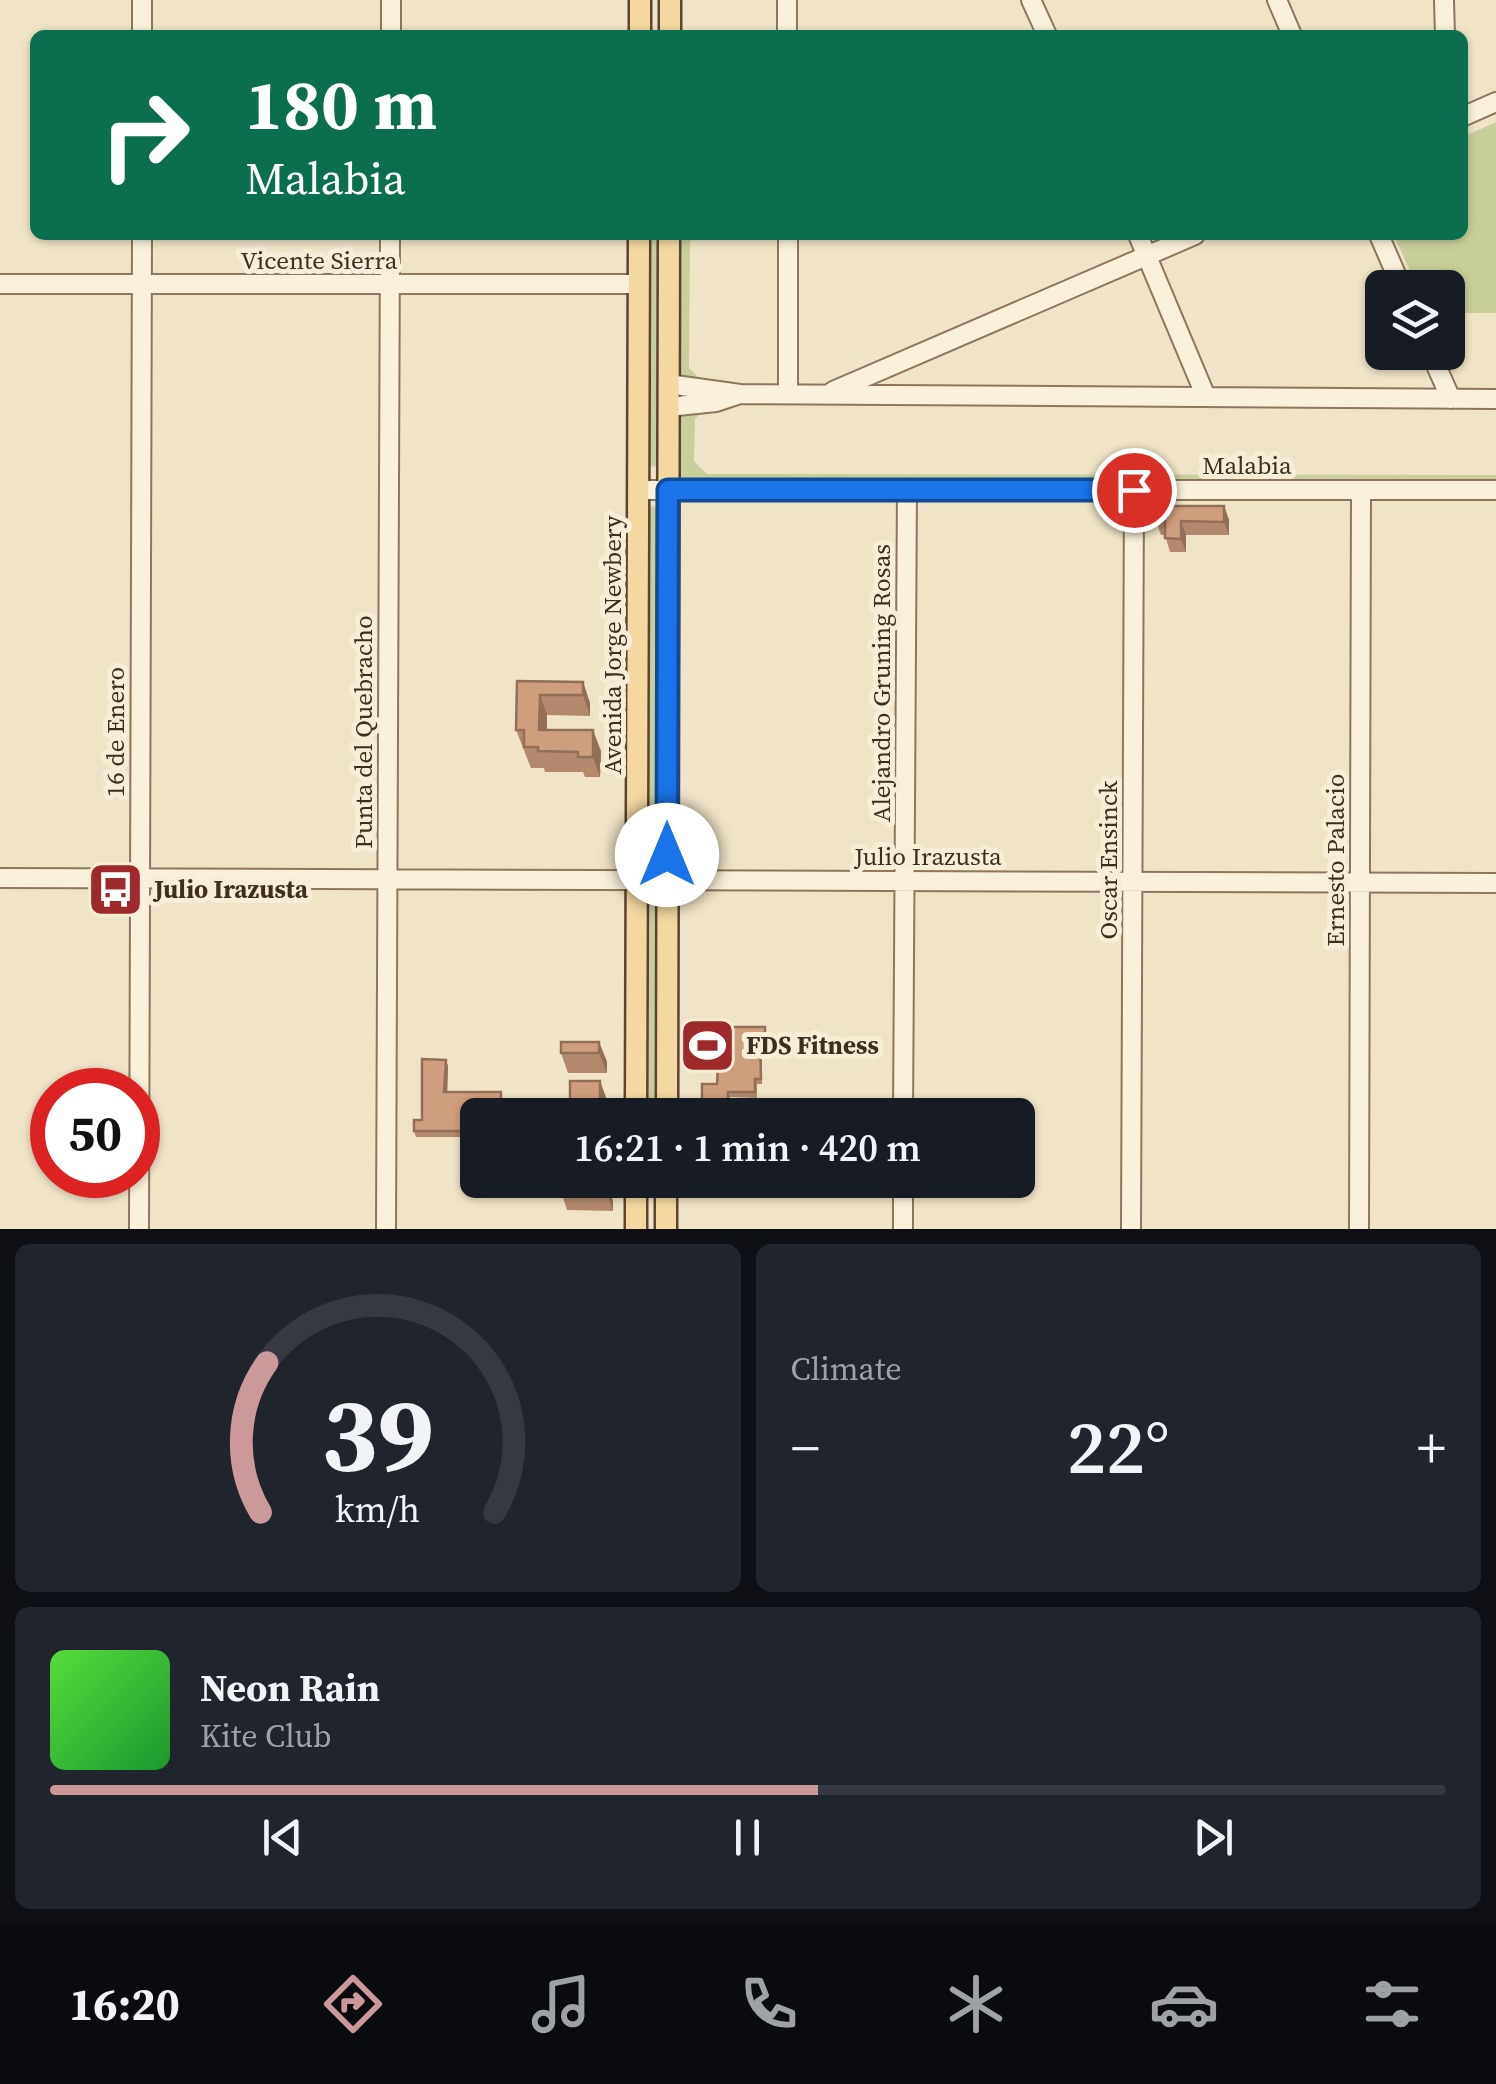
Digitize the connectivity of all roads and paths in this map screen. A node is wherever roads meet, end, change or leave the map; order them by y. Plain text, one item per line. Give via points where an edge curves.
1 (142, 0) edge
2 (391, 0) edge
3 (640, 0) edge
4 (670, 0) edge
5 (787, 0) edge
6 (1032, 0) edge
7 (1277, 0) edge
8 (1444, 0) edge
9 (142, 30) edge
10 (391, 30) edge
11 (640, 30) edge
12 (670, 30) edge
13 (787, 30) edge
14 (1045, 30) edge
15 (1290, 30) edge
16 (1445, 30) edge
17 (1496, 102) edge
18 (1468, 114) edge
19 (142, 240) edge
20 (390, 240) edge
21 (639, 240) edge
22 (669, 240) edge
23 (788, 240) edge
24 (1140, 240) edge
25 (1184, 240) edge
26 (1381, 240) edge
27 (1148, 256) junction
28 (1394, 270) edge
29 (0, 284) edge
30 (142, 284) junction
31 (639, 284) junction
32 (390, 286) junction
33 (1438, 370) edge
34 (668, 384) junction
35 (740, 394) junction
36 (788, 394) junction
37 (826, 394) junction
38 (1206, 397) junction
39 (1450, 399) junction
40 (1496, 399) edge
41 (668, 407) junction
42 (638, 490) junction
43 (668, 490) junction
44 (907, 490) junction
45 (1134, 490) junction
46 (1361, 490) junction
47 (1496, 490) edge
48 (0, 878) edge
49 (140, 879) junction
50 (388, 879) junction
51 (637, 880) junction
52 (667, 880) junction
53 (905, 881) junction
54 (1133, 882) junction
55 (1360, 882) junction
56 (1496, 883) edge
57 (636, 1098) edge
58 (666, 1098) edge
59 (903, 1098) edge
60 (636, 1198) edge
61 (666, 1198) edge
62 (903, 1198) edge
63 (138, 1229) edge
64 (386, 1229) edge
65 (636, 1229) edge
66 (666, 1229) edge
67 (903, 1229) edge
68 (1131, 1229) edge
69 (1359, 1229) edge

1 - 9 street
2 - 10 street
3 - 11 main road
4 - 12 main road
5 - 13 street
6 - 14 street
7 - 15 street
8 - 16 street
17 - 18 street
19 - 30 street, 16 de Enero
20 - 32 street, Punta del Quebracho
21 - 31 main road, Avenida Jorge Newbery
22 - 34 main road
23 - 36 street
24 - 27 street
25 - 27 street
26 - 28 street
27 - 37 street
27 - 38 street
29 - 30 street, Vicente Sierra
30 - 32 street, Vicente Sierra
30 - 49 street, 16 de Enero
31 - 32 street, Vicente Sierra
31 - 42 main road, Avenida Jorge Newbery
32 - 50 street, Punta del Quebracho
33 - 39 street
34 - 35 street
34 - 41 main road
35 - 36 street
35 - 41 street
36 - 37 street
37 - 38 street
38 - 39 street
39 - 40 street
41 - 43 main road
42 - 43 street, Malabia
42 - 51 main road, Avenida Jorge Newbery
43 - 44 street, Malabia
43 - 52 main road
44 - 45 street, Malabia
44 - 53 street, Alejandro Gruning Rosas
45 - 46 street, Malabia
45 - 54 street, Oscar Ensinck
46 - 47 street, Malabia
46 - 55 street, Ernesto Palacio
48 - 49 street, Julio Irazusta
49 - 50 street, Julio Irazusta
49 - 63 street, 16 de Enero
50 - 51 street, Julio Irazusta
50 - 64 street, Punta del Quebracho
51 - 52 street, Julio Irazusta
51 - 57 main road, Avenida Jorge Newbery
52 - 53 street, Julio Irazusta
52 - 58 main road
53 - 54 street, Julio Irazusta
53 - 59 street, Alejandro Gruning Rosas
54 - 55 street, Julio Irazusta
54 - 68 street, Oscar Ensinck
55 - 56 street, Julio Irazusta
55 - 69 street, Ernesto Palacio
60 - 65 main road
61 - 66 main road
62 - 67 street

